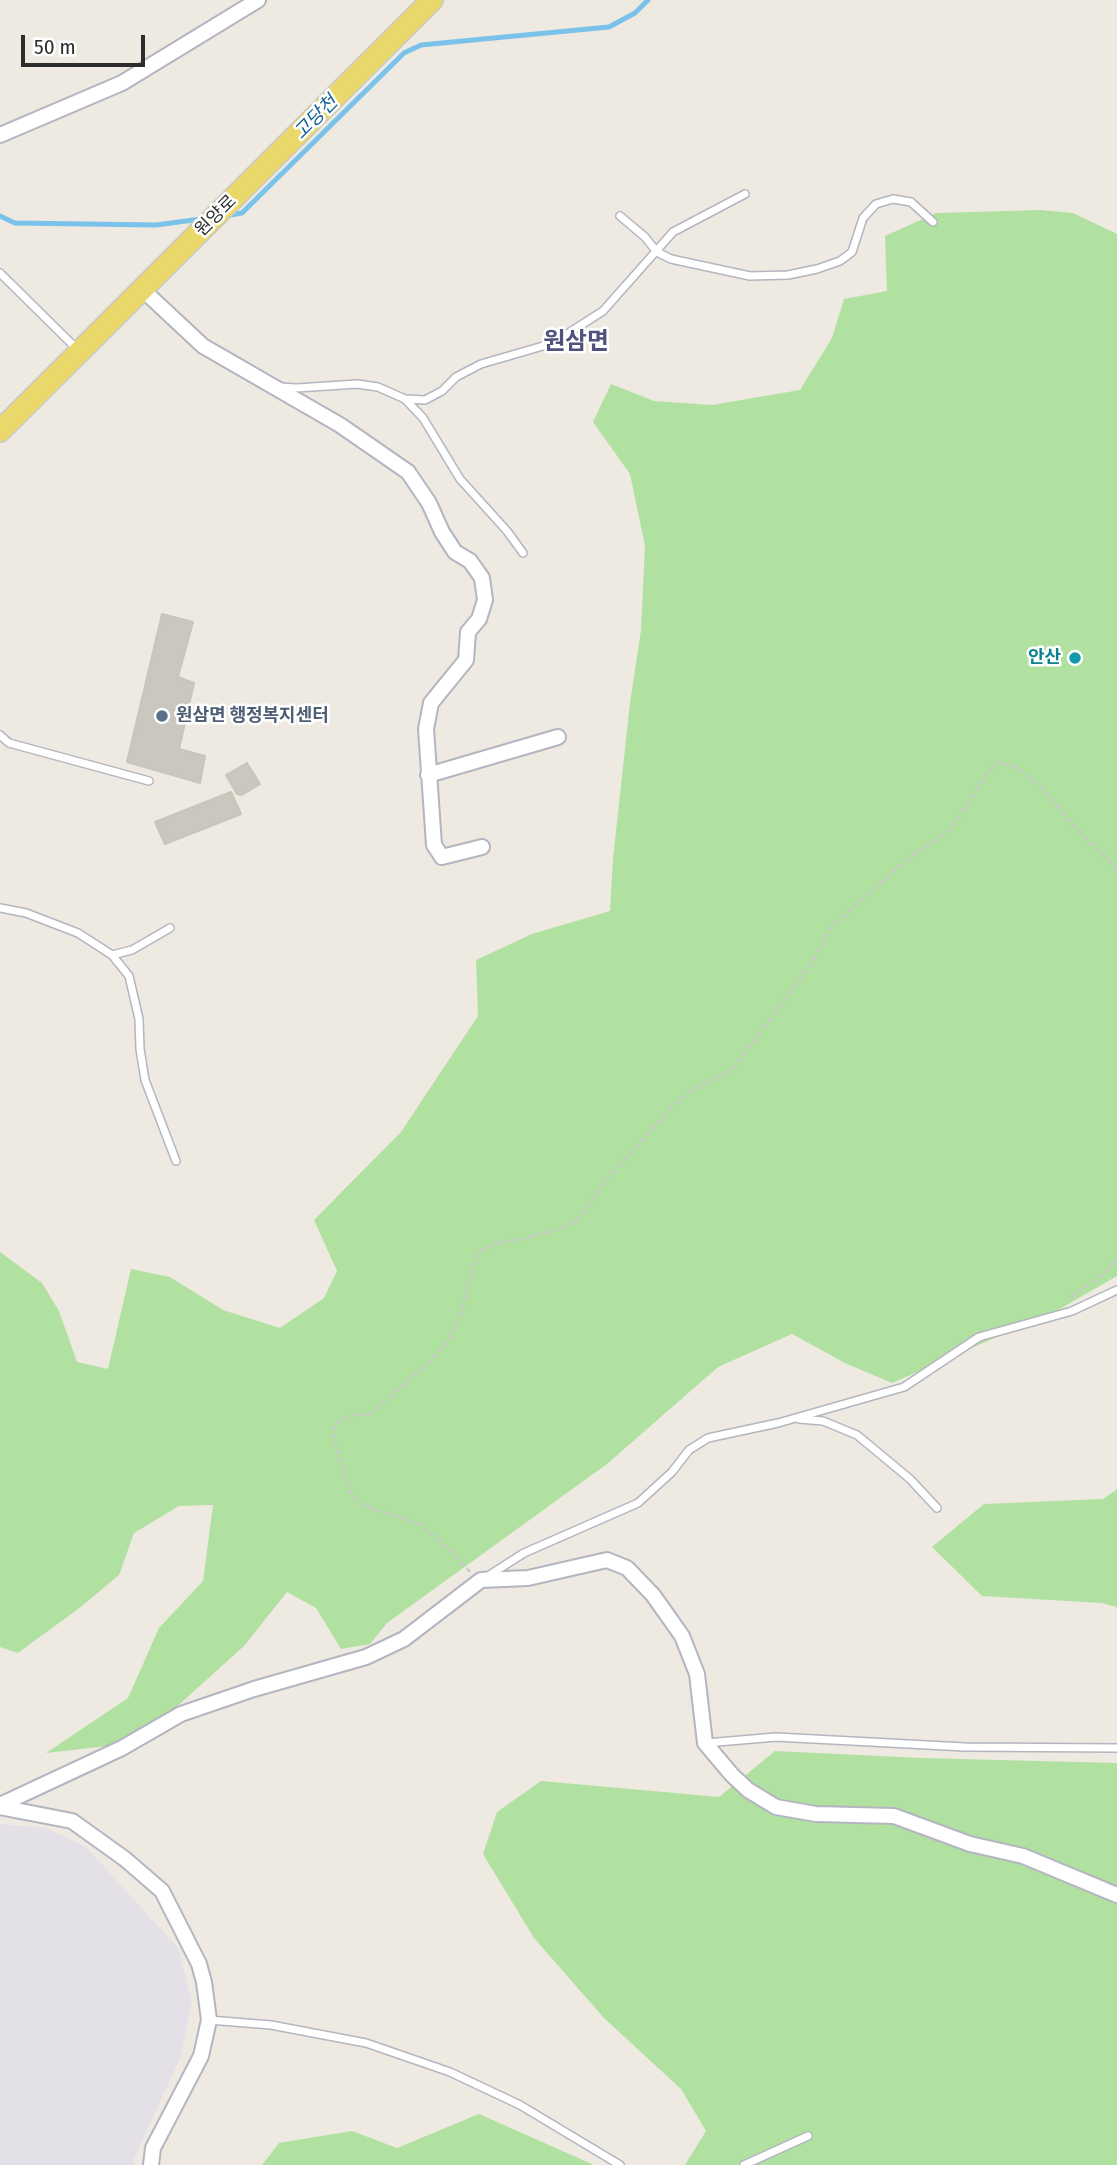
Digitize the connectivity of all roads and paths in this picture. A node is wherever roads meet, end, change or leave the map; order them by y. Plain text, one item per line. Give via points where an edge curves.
1 (258, 0) edge
2 (432, 0) edge
3 (243, 4) edge
4 (0, 135) edge
5 (746, 194) dead end
6 (620, 216) dead end
7 (933, 222) dead end
8 (657, 251) junction
9 (0, 273) edge
10 (142, 289) junction
11 (80, 352) junction
12 (272, 386) junction
13 (405, 399) junction
14 (0, 431) edge
15 (523, 553) dead end
16 (0, 735) edge
17 (558, 737) dead end
18 (428, 775) junction
19 (149, 781) dead end
20 (482, 847) dead end
21 (1117, 869) edge
22 (0, 908) edge
23 (170, 928) dead end
24 (112, 955) junction
25 (176, 1161) dead end
26 (1117, 1258) edge
27 (1117, 1290) edge
28 (1065, 1313) junction
29 (792, 1419) junction
30 (937, 1508) dead end
31 (479, 1582) junction
32 (705, 1743) junction
33 (1117, 1748) edge
34 (0, 1806) edge
35 (1117, 1895) edge
36 (209, 2020) junction
37 (808, 2136) dead end
38 (151, 2165) edge
39 (620, 2165) edge
40 (744, 2165) edge

1 - 3 street
2 - 10 main road, 원양로
3 - 4 street via 122,83
5 - 8 lane via 673,232
6 - 8 lane
7 - 8 lane via 911,202 892,199 876,204 863,218 852,252 840,261 788,275 750,276 671,259
8 - 13 lane via 603,311 564,336 481,363 425,400
9 - 11 lane
10 - 11 main road, 원양로
10 - 12 street via 204,346
11 - 14 main road, 원양로
12 - 13 lane via 357,384
12 - 18 street via 408,472 455,552 470,561 482,578 485,600 468,632 466,660 431,703 426,729
13 - 15 lane via 423,418 460,479
16 - 19 lane via 9,743
17 - 18 street
18 - 20 street via 434,845 442,857
21 - 31 path via 1043,789 1018,768 999,762 951,829 909,858 832,926 812,963 733,1069 676,1103 607,1179 576,1221 477,1252 458,1322 446,1343 370,1414 351,1415 335,1424 333,1434 349,1491 364,1506 421,1525
22 - 24 lane via 78,933
23 - 24 lane via 132,950
24 - 25 lane via 129,976 145,1080
26 - 28 path via 1104,1274 1070,1298
27 - 28 lane
28 - 29 lane via 978,1337 904,1387
29 - 30 lane via 823,1421 857,1435
29 - 31 lane via 708,1438 689,1450 638,1503 524,1553
31 - 32 street via 528,1578 607,1560 627,1568 682,1636 697,1674
31 - 34 street via 404,1639 366,1657 181,1714 122,1748
32 - 33 lane via 776,1737 965,1747
32 - 35 street via 748,1790 776,1807 816,1814 894,1816 970,1844 1023,1856
34 - 36 street via 72,1821 162,1891 199,1964
36 - 38 street via 201,2056 153,2148
36 - 39 lane via 271,2025 366,2043 450,2072 520,2105
37 - 40 lane

